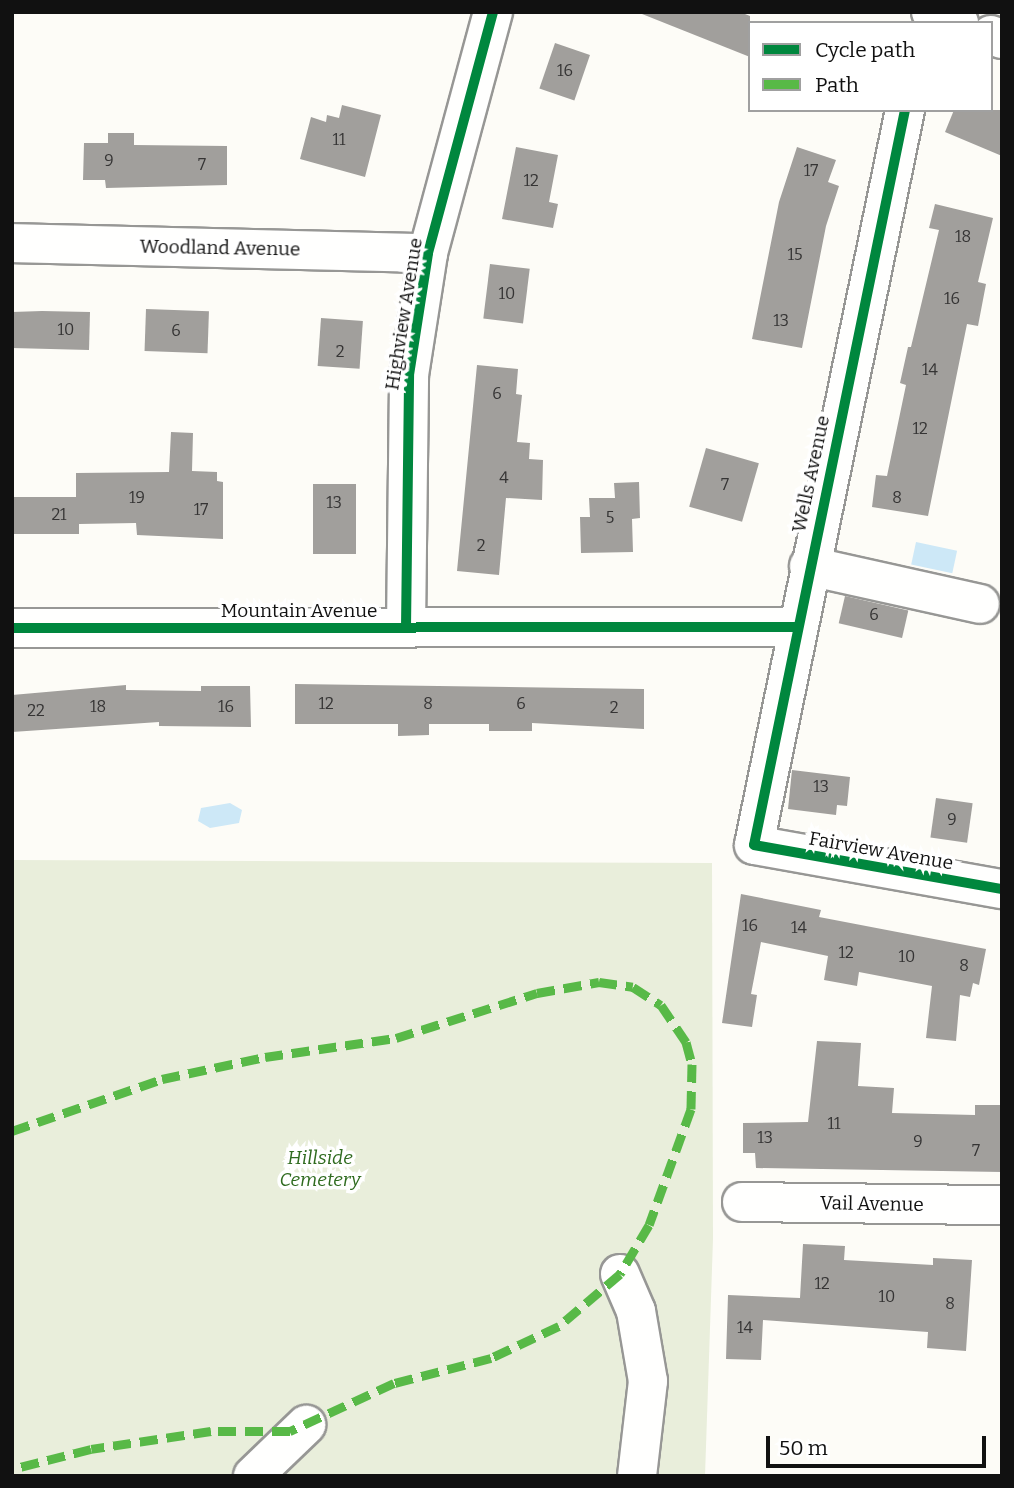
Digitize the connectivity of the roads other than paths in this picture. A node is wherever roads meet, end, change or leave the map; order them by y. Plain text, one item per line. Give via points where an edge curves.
1 (493, 12) edge
2 (931, 12) edge
3 (954, 21) edge
4 (905, 112) edge
5 (12, 243) edge
6 (428, 253) junction
7 (809, 566) junction
8 (980, 604) dead end
9 (12, 628) edge
10 (406, 628) junction
11 (795, 628) junction
12 (754, 845) joint
13 (1002, 889) edge
14 (742, 1202) dead end
15 (1002, 1205) edge
16 (620, 1274) dead end
17 (306, 1425) dead end
18 (253, 1476) edge
19 (637, 1476) edge

1 - 6 street, Highview Avenue
2 - 3 street
4 - 7 street, Wells Avenue
5 - 6 street, Woodland Avenue
6 - 10 street, Highview Avenue via 409,375
7 - 8 street
7 - 11 street, Wells Avenue
9 - 10 street, Mountain Avenue
10 - 11 street, Mountain Avenue
11 - 12 street, Wells Avenue
12 - 13 street, Fairview Avenue
14 - 15 street, Vail Avenue
16 - 19 street via 636,1311 648,1381
17 - 18 street

